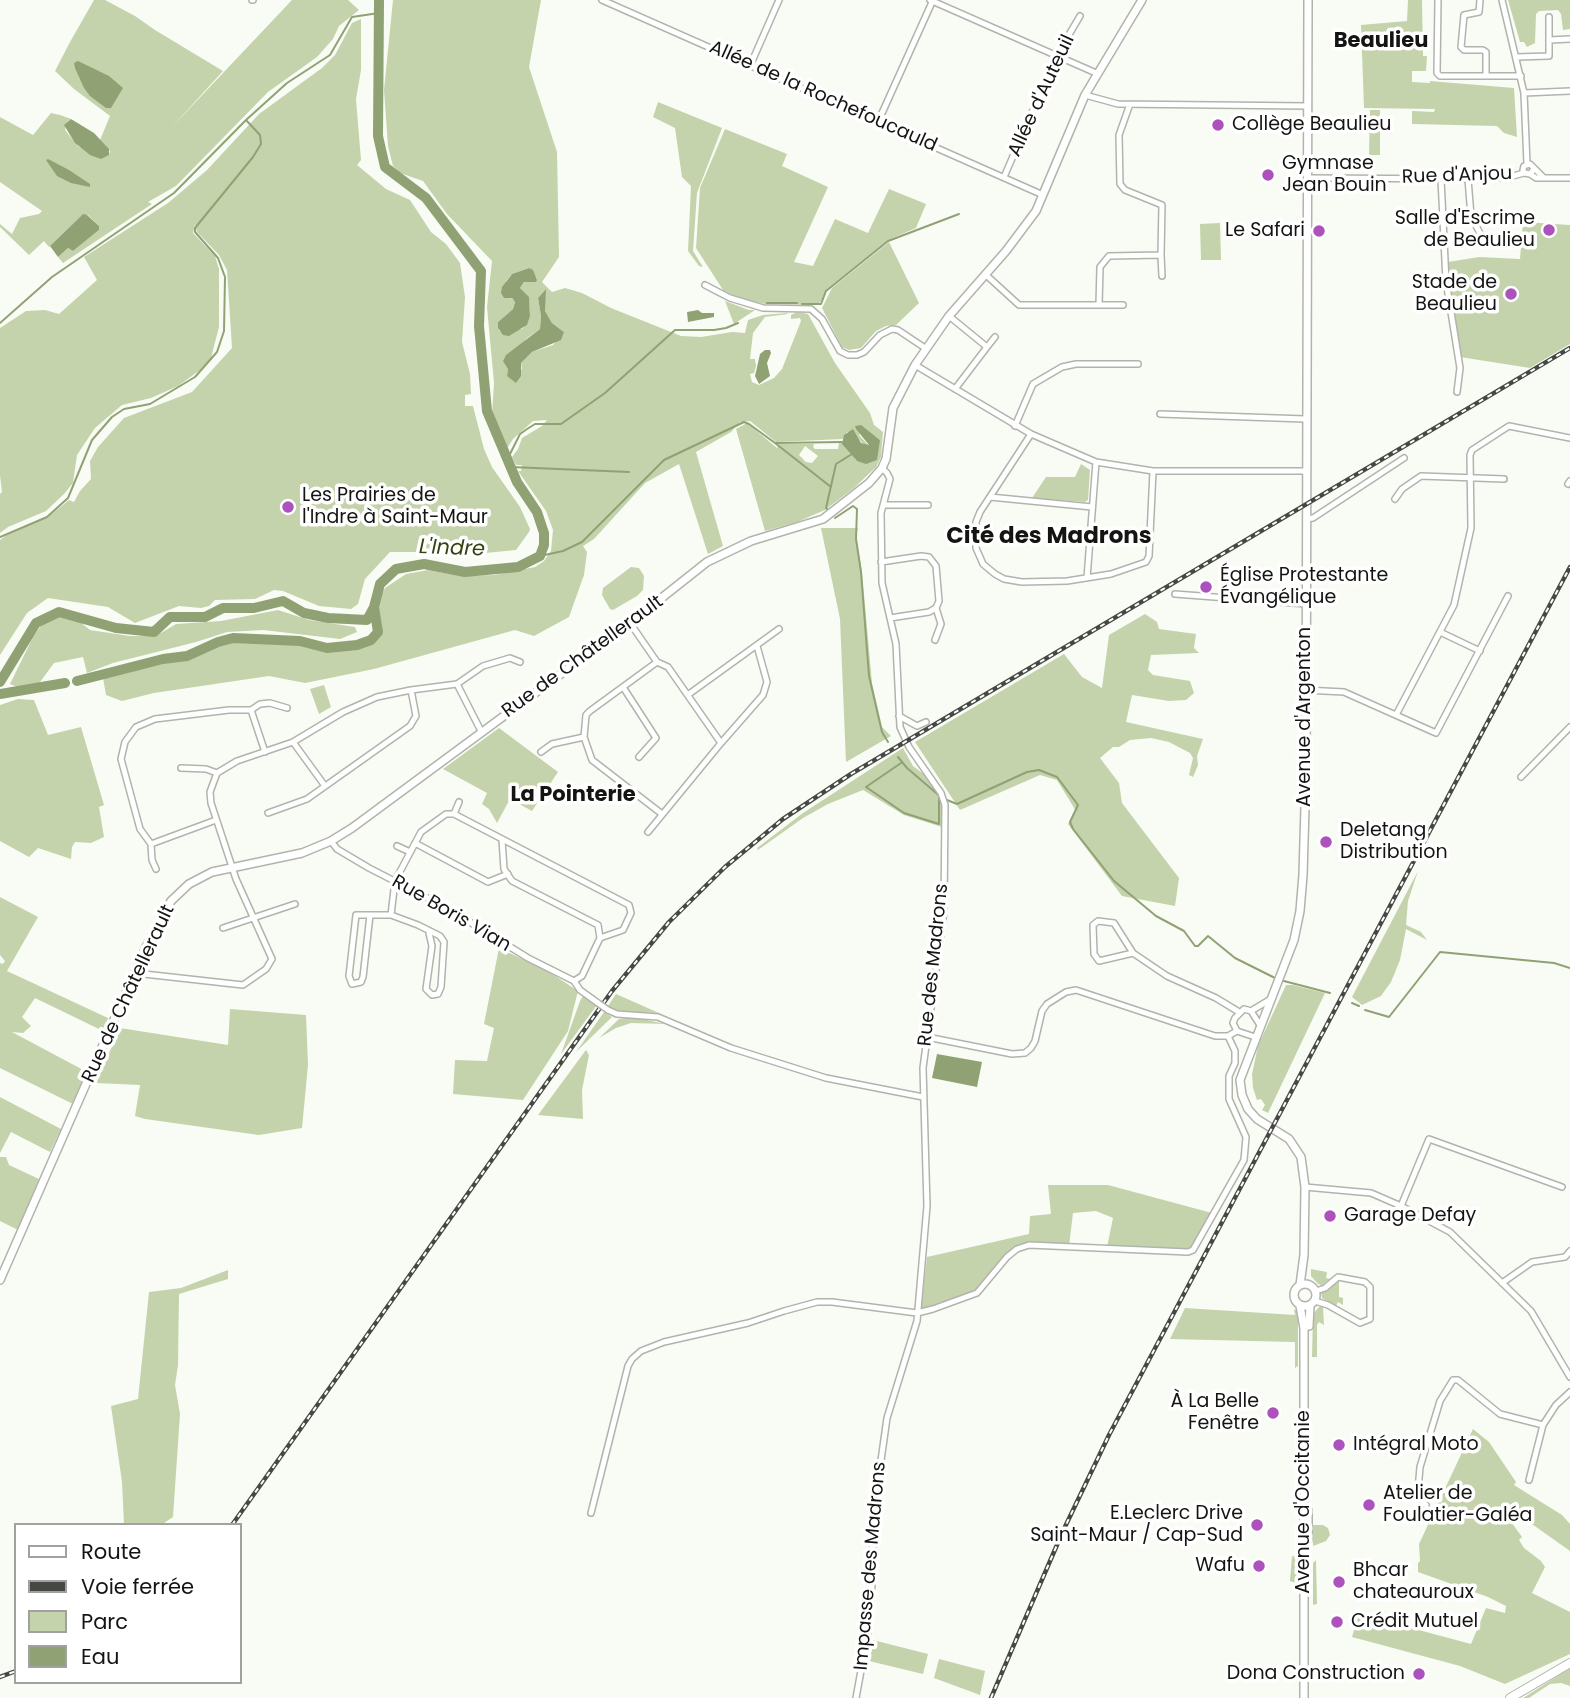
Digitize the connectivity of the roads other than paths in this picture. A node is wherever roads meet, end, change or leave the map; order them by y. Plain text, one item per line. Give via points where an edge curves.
1 (603, 0) edge
2 (779, 0) edge
3 (932, 0) edge
4 (1142, 0) edge
5 (1308, 0) edge
6 (1438, 0) edge
7 (1480, 0) edge
8 (1502, 0) edge
9 (1080, 16) dead end
10 (1549, 17) dead end
11 (1570, 39) edge
12 (1549, 40) junction
13 (1057, 55) junction
14 (1516, 57) junction
15 (750, 66) junction
16 (1096, 73) junction
17 (1486, 76) junction
18 (1521, 76) junction
19 (1570, 92) edge
20 (1524, 93) junction
21 (1085, 95) junction
22 (1130, 104) junction
23 (1307, 106) junction
24 (878, 122) junction
25 (1529, 172) junction
26 (1004, 177) junction
27 (1307, 178) junction
28 (1570, 178) edge
29 (1441, 179) junction
30 (1468, 179) junction
31 (1043, 195) junction
32 (1486, 245) dead end
33 (1161, 255) junction
34 (985, 274) junction
35 (1162, 276) dead end
36 (705, 285) dead end
37 (1099, 305) junction
38 (1123, 305) dead end
39 (949, 316) junction
40 (995, 337) dead end
41 (986, 347) junction
42 (925, 348) junction
43 (1138, 364) dead end
44 (915, 365) junction
45 (955, 389) junction
46 (1457, 392) dead end
47 (1160, 414) dead end
48 (1306, 419) junction
49 (1015, 426) junction
50 (1031, 434) junction
51 (1570, 438) edge
52 (1404, 458) dead end
53 (1096, 462) junction
54 (881, 468) junction
55 (1153, 471) junction
56 (1306, 471) junction
57 (1470, 478) junction
58 (1504, 479) dead end
59 (990, 498) junction
60 (1395, 499) dead end
61 (884, 505) junction
62 (928, 505) dead end
63 (1092, 507) junction
64 (1306, 519) junction
65 (881, 562) junction
66 (1087, 578) junction
67 (1175, 594) dead end
68 (1508, 596) dead end
69 (1306, 604) junction
70 (936, 608) junction
71 (890, 618) junction
72 (630, 623) junction
73 (779, 629) dead end
74 (1440, 632) junction
75 (935, 639) dead end
76 (757, 646) junction
77 (1480, 650) junction
78 (657, 662) junction
79 (520, 663) dead end
80 (457, 684) junction
81 (623, 687) junction
82 (411, 690) junction
83 (1305, 690) junction
84 (689, 694) junction
85 (287, 708) dead end
86 (251, 710) junction
87 (1396, 715) junction
88 (899, 716) junction
89 (926, 722) dead end
90 (1570, 727) edge
91 (481, 731) junction
92 (584, 737) junction
93 (293, 742) junction
94 (722, 743) junction
95 (265, 752) junction
96 (541, 752) dead end
97 (639, 757) dead end
98 (181, 768) dead end
99 (217, 773) junction
100 (1521, 777) dead end
101 (325, 786) junction
102 (459, 802) dead end
103 (268, 813) dead end
104 (454, 814) junction
105 (662, 814) junction
106 (216, 820) junction
107 (648, 832) dead end
108 (502, 840) junction
109 (331, 841) junction
110 (415, 843) junction
111 (151, 844) junction
112 (397, 846) dead end
113 (410, 852) junction
114 (231, 867) junction
115 (156, 869) dead end
116 (508, 874) junction
117 (395, 881) junction
118 (295, 904) dead end
119 (369, 915) junction
120 (391, 915) junction
121 (253, 917) junction
122 (223, 928) dead end
123 (429, 933) junction
124 (600, 938) junction
125 (1133, 953) junction
126 (135, 973) junction
127 (574, 981) junction
128 (1271, 999) junction
129 (1251, 1011) junction
130 (1239, 1012) junction
131 (1260, 1025) junction
132 (1237, 1031) junction
133 (1228, 1035) junction
134 (927, 1037) junction
135 (1255, 1037) junction
136 (923, 1097) junction
137 (1305, 1187) junction
138 (1562, 1187) dead end
139 (1401, 1206) junction
140 (1570, 1251) edge
141 (1304, 1255) junction
142 (0, 1280) edge
143 (1502, 1283) junction
144 (1300, 1285) junction
145 (1313, 1288) junction
146 (1312, 1303) junction
147 (1300, 1306) junction
148 (917, 1313) junction
149 (1570, 1377) edge
150 (1570, 1392) edge
151 (1544, 1424) junction
152 (1529, 1480) dead end
153 (1426, 1505) dead end
154 (591, 1513) dead end
155 (1570, 1663) edge
156 (1514, 1697) edge
157 (856, 1698) edge
158 (1306, 1698) edge

1 - 15 street, Allée de la Rochefoucauld
2 - 15 street
3 - 13 street
3 - 24 street
4 - 16 main road, Rue de Châtellerault
5 - 23 main road, Avenue d'Argenton
6 - 17 street via 1437,73
7 - 17 street via 1479,12 1464,15 1461,47 1486,52
8 - 14 street
9 - 13 street, Allée d'Auteuil
10 - 12 street
11 - 12 street
12 - 14 street via 1549,57
13 - 16 street
13 - 26 street, Allée d'Auteuil
14 - 18 street
15 - 24 street, Allée de la Rochefoucauld
16 - 21 main road, Rue de Châtellerault
17 - 18 street
18 - 20 street
19 - 20 street
20 - 25 street
21 - 22 street
21 - 31 main road, Rue de Châtellerault
22 - 23 street
22 - 33 street via 1119,135 1120,184 1162,205
23 - 27 main road, Avenue d'Argenton
24 - 26 street, Allée de la Rochefoucauld
25 - 28 street via 1536,177
25 - 30 street, Rue d'Anjou
26 - 31 street, Allée de la Rochefoucauld
27 - 29 street, Rue d'Anjou
27 - 48 main road, Avenue d'Argenton
29 - 30 street, Rue d'Anjou
29 - 46 street via 1446,281 1460,368
30 - 32 street via 1471,216
31 - 34 main road, Rue de Châtellerault via 1025,227
33 - 35 street
33 - 37 street via 1109,256 1100,267
34 - 37 street via 1019,305
34 - 39 main road, Rue de Châtellerault
36 - 42 street via 750,305 816,312 836,346 848,355 864,352 891,329
37 - 38 street
39 - 41 street
39 - 42 main road, Rue de Châtellerault
40 - 41 street
41 - 45 street
42 - 44 main road, Rue de Châtellerault
43 - 49 street via 1062,367 1033,384
44 - 45 street
44 - 54 main road, Rue de Châtellerault via 894,408
45 - 49 street
47 - 48 street
48 - 56 main road, Avenue d'Argenton
49 - 50 street
50 - 53 street
50 - 59 street
51 - 57 street via 1509,426 1472,450
52 - 64 street
53 - 55 street
53 - 63 street
54 - 61 street, Rue des Madrons via 890,479
54 - 72 main road, Rue de Châtellerault via 828,516 720,555
55 - 56 street
55 - 66 street via 1148,559 1134,568
56 - 64 main road, Avenue d'Argenton
57 - 58 street
57 - 60 street via 1421,476
57 - 74 street via 1469,537 1454,605
59 - 63 street
59 - 66 street via 975,522 974,534 988,569 1004,579 1022,582
61 - 62 street
61 - 65 street, Rue des Madrons
63 - 66 street
64 - 69 main road, Avenue d'Argenton
65 - 70 street via 929,558 936,566
65 - 71 street, Rue des Madrons
67 - 69 street
68 - 77 street
69 - 83 main road, Avenue d'Argenton
70 - 71 street
70 - 75 street via 941,624
71 - 88 street, Rue des Madrons via 896,644
72 - 78 street
72 - 91 main road, Rue de Châtellerault
73 - 76 street
74 - 77 street
74 - 87 street
76 - 84 street
76 - 94 street via 767,682 763,695
77 - 87 street via 1436,733
78 - 81 street
78 - 84 street via 668,667
79 - 80 street via 510,658 483,666
80 - 82 street
80 - 91 street
81 - 92 street via 586,715
81 - 97 street via 656,738
82 - 93 street via 360,704
82 - 101 street via 416,716 410,726
83 - 87 street via 1344,692
83 - 128 main road, Avenue d'Argenton via 1302,897 1294,940
84 - 94 street
85 - 86 street via 270,703
86 - 95 street
86 - 111 street via 155,719 136,727 130,735 122,750 122,768 140,830
88 - 89 street via 917,726
88 - 134 street, Rue des Madrons via 903,737 945,805 944,911
90 - 100 street
91 - 109 main road, Rue de Châtellerault
92 - 96 street via 552,744
92 - 105 street via 592,760
93 - 95 street
93 - 101 street
94 - 105 street
95 - 99 street
98 - 99 street
99 - 106 street via 209,792
101 - 103 street via 298,804
102 - 104 street
104 - 108 street
104 - 110 street via 446,814 421,832
105 - 107 street
106 - 111 street
106 - 114 street
108 - 116 street
108 - 124 street via 629,905 631,914 623,930
109 - 114 main road, Rue de Châtellerault via 302,853
109 - 117 street, Rue Boris Vian via 346,855
110 - 113 street
110 - 116 street via 488,882
111 - 115 street
112 - 113 street
113 - 117 street
114 - 121 street
114 - 126 main road, Rue de Châtellerault via 200,878 171,901
116 - 124 street via 512,881 595,922
117 - 120 street
117 - 127 street, Rue Boris Vian
118 - 121 street
119 - 119 street via 356,915 352,984 363,977
119 - 120 street
120 - 123 street
121 - 122 street
121 - 126 street via 272,959 243,985
123 - 123 street via 432,946 426,989 432,995 442,987 445,949 440,936
124 - 127 street via 582,975
125 - 125 street via 1114,923 1098,921 1093,925 1094,954 1099,961
125 - 130 street via 1167,976
126 - 142 main road, Rue de Châtellerault
127 - 136 street, Rue Boris Vian, bridge via 617,1014 658,1017 731,1048 826,1078
128 - 129 street
128 - 131 main road, Avenue d'Argenton
129 - 130 street
129 - 131 street
130 - 132 street via 1233,1023
131 - 135 main road, Avenue d'Argenton
132 - 133 street
132 - 135 street
133 - 134 street via 1215,1036 1076,990 1047,1003 1035,1041 1025,1053
133 - 148 street via 1235,1051 1229,1099 1246,1137 1244,1160 1193,1250 1029,1245 1007,1257 977,1293
134 - 136 street, Rue des Madrons
135 - 137 main road, Avenue d'Argenton via 1240,1080 1242,1096 1256,1119 1294,1144 1301,1157
136 - 148 street, Rue des Madrons via 927,1206
137 - 139 street via 1371,1194
137 - 141 main road, Avenue d'Occitanie
138 - 139 street via 1429,1139
139 - 143 street via 1450,1232
140 - 143 street via 1565,1257 1532,1262
141 - 144 main road, Avenue d'Occitanie
141 - 145 main road, Avenue d'Occitanie
143 - 149 street via 1531,1311
144 - 145 main road
144 - 147 main road, Avenue d'Occitanie via 1294,1296
145 - 146 main road, Avenue d'Occitanie
145 - 146 street via 1325,1288 1338,1277 1366,1282 1370,1319 1360,1323 1328,1304
146 - 147 main road
146 - 158 main road, Avenue d'Occitanie via 1308,1324
147 - 158 main road, Avenue d'Occitanie via 1304,1328
148 - 154 street via 817,1303 641,1351 628,1366
148 - 157 street, Impasse des Madrons via 892,1399 880,1466 873,1517 869,1627
150 - 151 street
151 - 152 street
151 - 153 street via 1500,1414 1456,1379 1451,1382 1441,1397 1418,1479
155 - 156 main road

